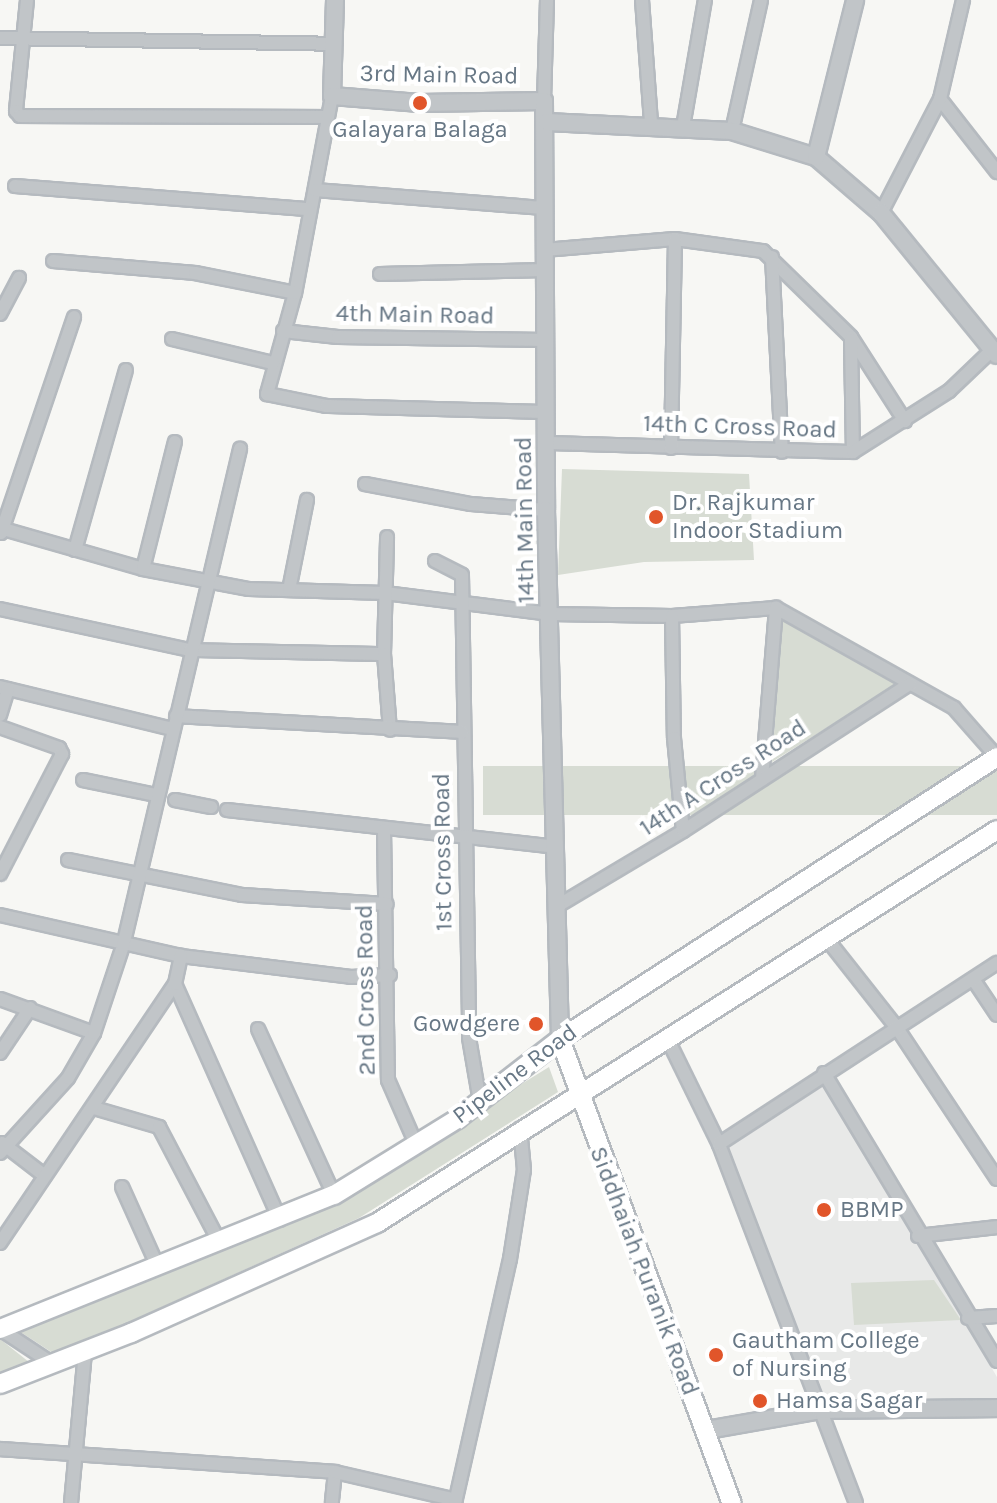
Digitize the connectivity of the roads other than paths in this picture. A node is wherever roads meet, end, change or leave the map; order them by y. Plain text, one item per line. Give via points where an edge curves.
1 (27, 0) edge
2 (335, 0) edge
3 (547, 0) edge
4 (642, 0) edge
5 (705, 0) edge
6 (761, 0) edge
7 (855, 0) edge
8 (963, 0) edge
9 (0, 38) edge
10 (25, 39) junction
11 (334, 44) junction
12 (332, 96) junction
13 (940, 99) junction
14 (544, 101) junction
15 (327, 117) junction
16 (547, 122) junction
17 (651, 124) junction
18 (683, 127) junction
19 (732, 131) junction
20 (816, 157) junction
21 (997, 172) edge
22 (15, 186) dead end
23 (315, 190) junction
24 (543, 208) junction
25 (309, 209) junction
26 (881, 213) junction
27 (675, 239) junction
28 (544, 250) junction
29 (772, 257) junction
30 (53, 261) dead end
31 (545, 270) junction
32 (380, 274) dead end
33 (19, 278) dead end
34 (295, 293) junction
35 (0, 314) edge
36 (74, 317) dead end
37 (283, 331) junction
38 (851, 337) junction
39 (172, 339) dead end
40 (546, 340) junction
41 (995, 352) edge
42 (273, 363) junction
43 (126, 370) dead end
44 (547, 412) junction
45 (905, 421) junction
46 (175, 442) dead end
47 (547, 443) junction
48 (671, 448) junction
49 (240, 449) dead end
50 (782, 452) junction
51 (853, 452) junction
52 (365, 484) dead end
53 (307, 500) dead end
54 (546, 510) junction
55 (1, 531) edge
56 (387, 537) dead end
57 (75, 550) junction
58 (435, 561) dead end
59 (143, 569) junction
60 (205, 584) junction
61 (289, 590) junction
62 (385, 593) junction
63 (464, 601) junction
64 (776, 608) junction
65 (0, 609) edge
66 (551, 614) junction
67 (672, 616) junction
68 (190, 650) junction
69 (384, 654) junction
70 (909, 684) junction
71 (4, 688) edge
72 (0, 715) edge
73 (174, 722) junction
74 (0, 727) edge
75 (390, 730) junction
76 (463, 732) junction
77 (997, 757) edge
78 (762, 779) junction
79 (83, 780) dead end
80 (156, 795) junction
81 (175, 800) dead end
82 (211, 807) dead end
83 (227, 810) dead end
84 (384, 830) junction
85 (997, 830) edge
86 (683, 831) junction
87 (465, 839) junction
88 (555, 847) junction
89 (68, 860) dead end
90 (0, 874) edge
91 (140, 874) junction
92 (387, 904) junction
93 (559, 905) junction
94 (0, 915) edge
95 (826, 938) junction
96 (123, 946) junction
97 (181, 956) junction
98 (997, 963) edge
99 (390, 975) junction
100 (973, 979) junction
101 (175, 984) junction
102 (0, 999) edge
103 (30, 1008) junction
104 (997, 1015) edge
105 (897, 1028) junction
106 (258, 1029) dead end
107 (94, 1033) junction
108 (667, 1038) junction
109 (560, 1039) junction
110 (0, 1053) edge
111 (824, 1073) junction
112 (576, 1092) junction
113 (480, 1102) junction
114 (94, 1108) junction
115 (520, 1128) junction
116 (416, 1144) junction
117 (719, 1144) junction
118 (2, 1147) edge
119 (45, 1176) junction
120 (997, 1179) edge
121 (122, 1187) dead end
122 (334, 1195) junction
123 (280, 1220) junction
124 (997, 1227) edge
125 (918, 1236) junction
126 (0, 1243) edge
127 (220, 1243) junction
128 (158, 1267) junction
129 (997, 1316) edge
130 (968, 1318) junction
131 (0, 1329) edge
132 (85, 1353) junction
133 (997, 1361) edge
134 (53, 1364) junction
135 (0, 1384) edge
136 (997, 1408) edge
137 (820, 1410) junction
138 (707, 1430) junction
139 (0, 1449) edge
140 (72, 1453) junction
141 (335, 1472) junction
142 (455, 1502) edge
143 (71, 1503) edge
144 (332, 1503) edge
145 (732, 1503) edge
146 (856, 1503) edge

1 - 10 street
2 - 11 street
3 - 14 street, 14th Main Road
4 - 17 street
5 - 18 street
6 - 19 street
7 - 20 street
8 - 13 street
9 - 10 street
10 - 11 street
10 - 15 street via 16,111 20,116
11 - 12 street
12 - 14 street, 3rd Main Road via 420,103
12 - 15 street
13 - 21 street
13 - 26 street
14 - 16 street, 14th Main Road
15 - 23 street
16 - 17 street
16 - 24 street, 14th Main Road
17 - 18 street
18 - 19 street
19 - 20 street
20 - 26 street
22 - 25 street
23 - 24 street
23 - 25 street
24 - 28 street, 14th Main Road
25 - 34 street
26 - 41 street
27 - 28 street
27 - 29 street via 763,251
27 - 48 street
28 - 31 street, 14th Main Road
29 - 38 street
29 - 50 street
30 - 34 street via 195,273
31 - 32 street
31 - 40 street, 14th Main Road
33 - 35 street
34 - 37 street
36 - 55 street
37 - 40 street, 4th Main Road via 338,337
37 - 42 street
38 - 45 street
38 - 51 street
39 - 42 street
40 - 44 street, 14th Main Road
41 - 45 street, 14th C Cross Road
42 - 44 street via 270,398 326,406
43 - 57 street
44 - 47 street, 14th Main Road
45 - 51 street, 14th C Cross Road
46 - 59 street
47 - 48 street, 14th C Cross Road
47 - 54 street, 14th Main Road
48 - 50 street, 14th C Cross Road
49 - 60 street
50 - 51 street, 14th C Cross Road
52 - 54 street via 471,504
53 - 61 street
54 - 66 street, 14th Main Road
55 - 57 street
56 - 62 street
57 - 59 street
58 - 63 street via 462,575
59 - 60 street
60 - 61 street
60 - 68 street
61 - 62 street
62 - 63 street
62 - 69 street
63 - 66 street
63 - 76 street, 1st Cross Road
64 - 67 street
64 - 70 street
64 - 78 street
65 - 68 street
66 - 67 street
66 - 88 street, 14th Main Road
67 - 86 street via 674,738
68 - 69 street
68 - 73 street
69 - 75 street
70 - 77 street via 954,708
70 - 78 street, 14th A Cross Road
71 - 72 street
71 - 73 street
73 - 75 street
73 - 80 street
74 - 90 street via 59,748 62,754
75 - 76 street
76 - 87 street, 1st Cross Road
77 - 109 main road, Pipeline Road
78 - 86 street, 14th A Cross Road
79 - 80 street
80 - 91 street
81 - 82 street
83 - 84 street
84 - 87 street
84 - 92 street, 2nd Cross Road
85 - 95 main road, Pipeline Road
86 - 93 street, 14th A Cross Road
87 - 88 street
87 - 113 street, 1st Cross Road via 470,1055
88 - 93 street, 14th Main Road
89 - 91 street
91 - 92 street via 242,895
91 - 96 street
92 - 99 street, 2nd Cross Road
93 - 109 street, 14th Main Road
94 - 96 street
95 - 105 street
95 - 108 main road, Pipeline Road
96 - 97 street
96 - 107 street
97 - 99 street via 351,977
97 - 101 street
98 - 100 street
99 - 116 street, 2nd Cross Road via 389,1084
100 - 104 street
100 - 105 street
101 - 114 street
101 - 123 street
102 - 103 street
103 - 107 street
103 - 110 street
105 - 111 street
105 - 120 street
106 - 122 street
107 - 118 street via 68,1078
108 - 112 main road, Pipeline Road
108 - 117 street
109 - 112 main road, Siddhaiah Puranik Road
109 - 113 main road, Pipeline Road
111 - 117 street
111 - 125 street
112 - 115 main road, Pipeline Road
112 - 138 main road, Siddhaiah Puranik Road
113 - 116 main road, Pipeline Road
114 - 119 street
114 - 127 street via 159,1127
115 - 132 main road, Pipeline Road via 349,1237
115 - 142 street via 524,1170 510,1259
116 - 122 main road, Pipeline Road
117 - 137 street
118 - 119 street
119 - 126 street
121 - 128 street
122 - 123 main road, Pipeline Road
123 - 127 main road, Pipeline Road
124 - 125 street
125 - 130 street
127 - 128 main road, Pipeline Road
128 - 131 main road, Pipeline Road
129 - 130 street
130 - 133 street
131 - 134 street
132 - 134 main road, Pipeline Road
132 - 140 street
134 - 135 main road, Pipeline Road
136 - 137 street
137 - 138 street
137 - 146 street
138 - 145 main road, Siddhaiah Puranik Road
139 - 140 street
140 - 141 street
140 - 143 street
141 - 142 street
141 - 144 street

